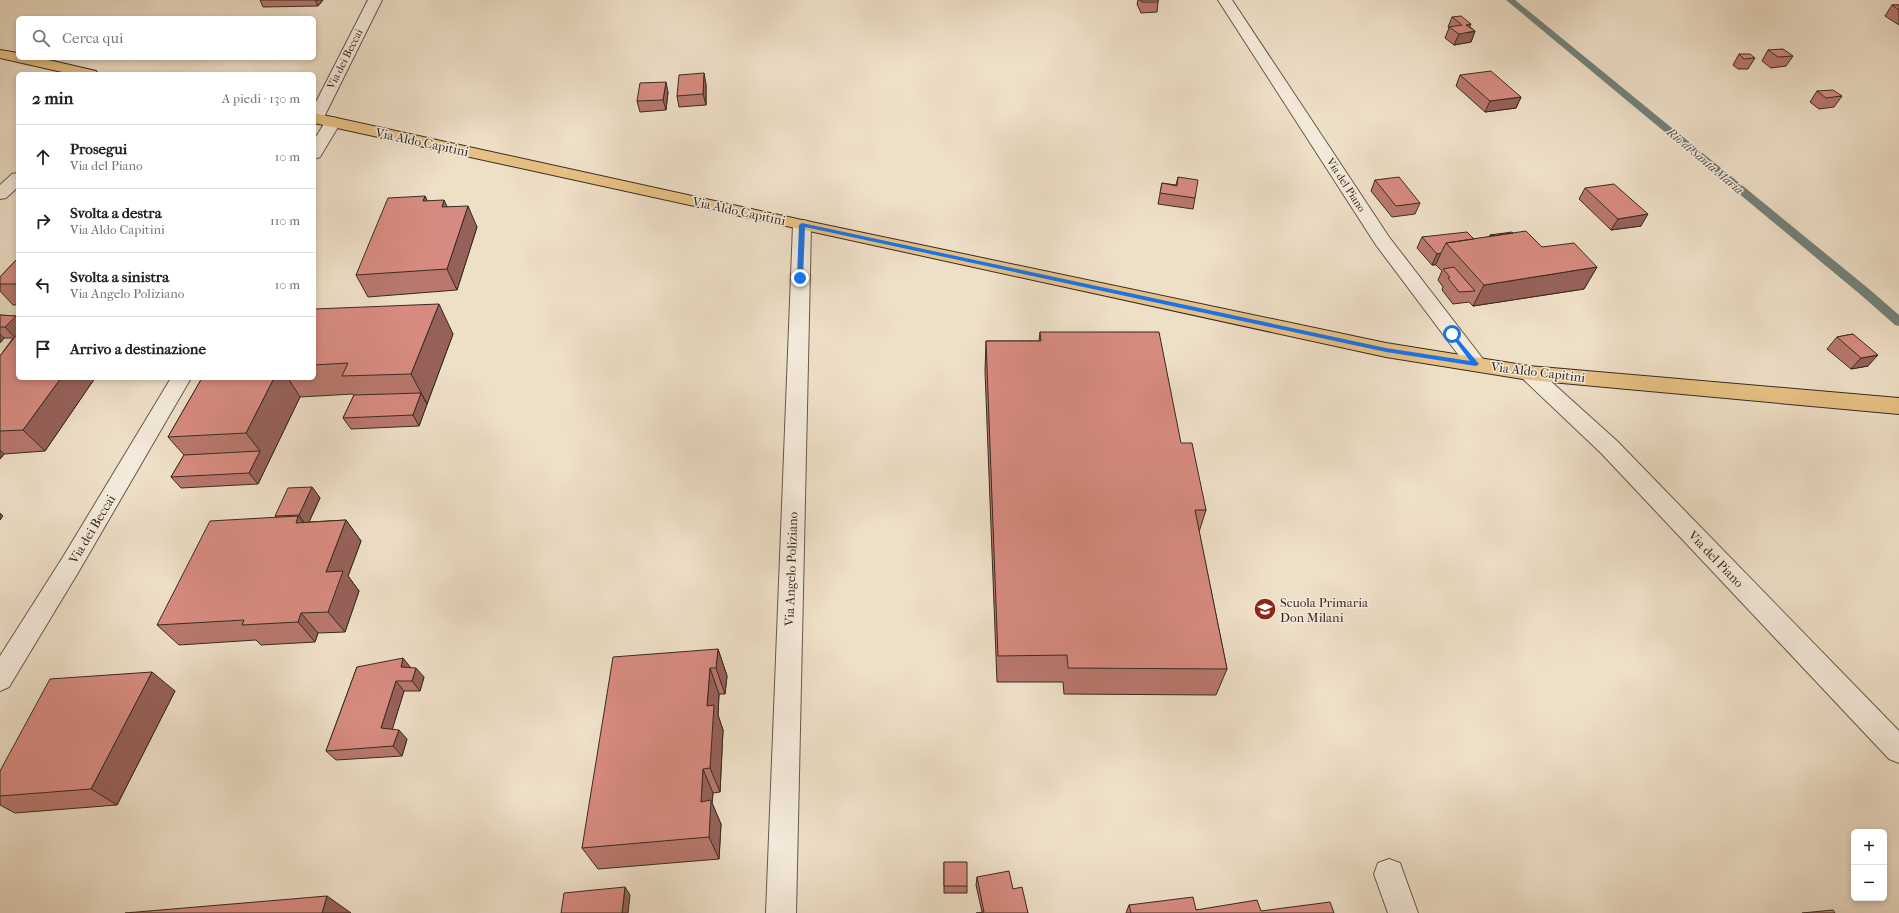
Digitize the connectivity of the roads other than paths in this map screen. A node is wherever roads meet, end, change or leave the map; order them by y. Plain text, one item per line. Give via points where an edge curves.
1 (376, 0) edge
2 (1225, 0) edge
3 (0, 54) edge
4 (16, 57) edge
5 (28, 60) edge
6 (82, 72) edge
7 (321, 120) edge
8 (316, 144) edge
9 (16, 180) edge
10 (0, 194) edge
11 (802, 225) junction
12 (1476, 364) junction
13 (1529, 373) junction
14 (180, 380) edge
15 (1899, 406) edge
16 (0, 679) edge
17 (1899, 750) edge
18 (1389, 874) dead end
19 (781, 913) edge
20 (1403, 913) edge

1 - 7 street, Via dei Beccai
2 - 12 street, Via del Piano via 1382,240
3 - 4 main road
5 - 6 main road
7 - 8 street, Via dei Beccai
7 - 11 main road, Via Aldo Capitini
9 - 10 street
11 - 12 main road, Via Aldo Capitini via 1386,350
11 - 19 street, Via Angelo Poliziano
12 - 13 main road, Via Aldo Capitini
13 - 15 main road, Via Aldo Capitini
13 - 17 street, Via del Piano via 1609,447
14 - 16 street, Via dei Beccai
18 - 20 street

